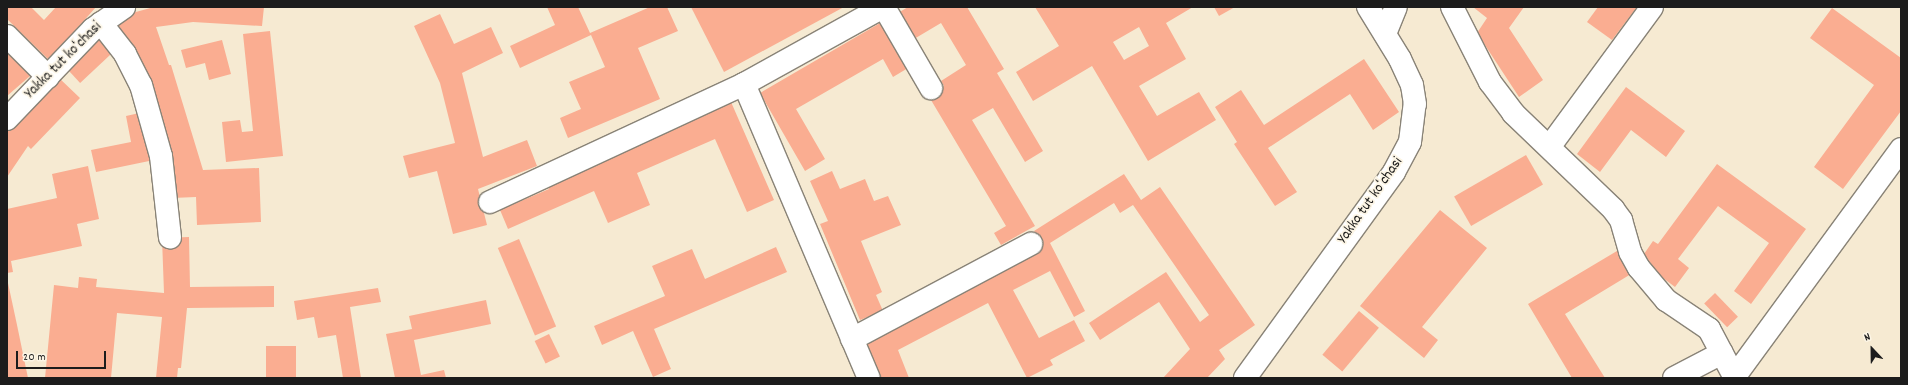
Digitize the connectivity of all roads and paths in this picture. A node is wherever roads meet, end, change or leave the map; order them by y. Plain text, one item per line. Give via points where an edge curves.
1 (124, 7) edge
2 (884, 7) edge
3 (1368, 7) edge
4 (1396, 7) edge
5 (1452, 7) edge
6 (1652, 7) edge
7 (101, 23) junction
8 (1385, 34) junction
9 (7, 36) edge
10 (48, 77) junction
11 (744, 84) junction
12 (931, 88) dead end
13 (7, 119) edge
14 (1550, 146) junction
15 (1901, 149) edge
16 (490, 202) dead end
17 (170, 238) dead end
18 (1031, 244) dead end
19 (852, 338) junction
20 (1722, 353) junction
21 (1735, 377) edge
22 (869, 378) edge
23 (1245, 378) edge
24 (1674, 378) edge

1 - 7 street, Yakka tut koʻchasi
2 - 11 street
2 - 12 street
3 - 8 street, Yakka tut koʻchasi
4 - 8 street
5 - 14 street via 1490,82 1514,113
6 - 14 street
7 - 10 street, Yakka tut koʻchasi
7 - 17 street via 125,54 141,85 160,151
8 - 23 street, Yakka tut koʻchasi via 1412,85 1415,104 1410,142 1394,172
9 - 10 street
10 - 13 street, Yakka tut koʻchasi
11 - 16 street
11 - 19 street
14 - 20 street via 1613,209 1621,220 1630,252 1639,268 1666,300 1709,329
15 - 21 street
18 - 19 street
19 - 22 street
20 - 21 street
20 - 24 street

